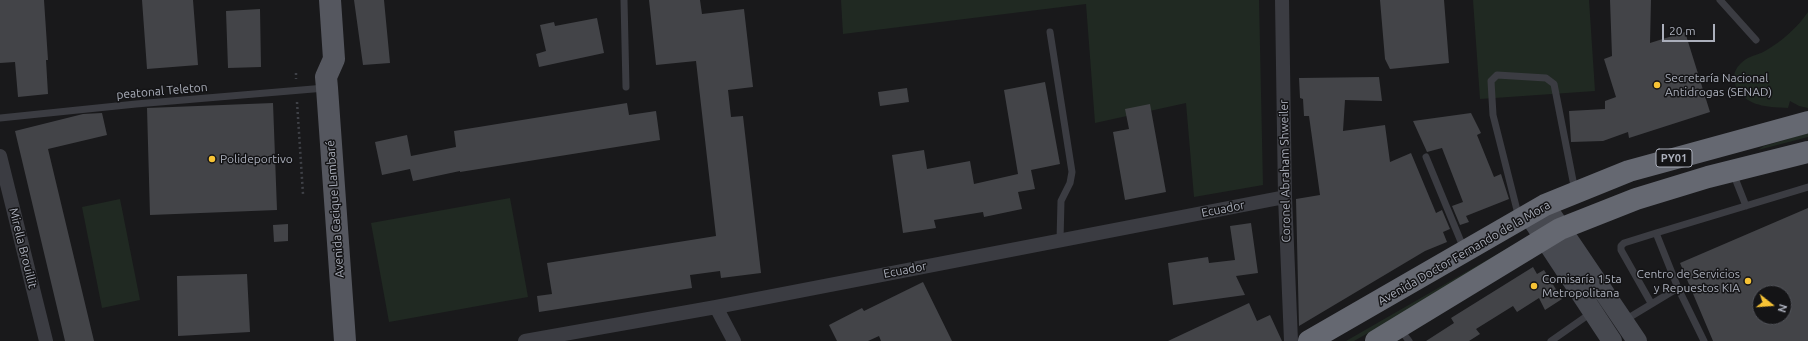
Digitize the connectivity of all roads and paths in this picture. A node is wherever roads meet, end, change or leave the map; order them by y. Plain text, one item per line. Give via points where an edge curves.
1 (314, 0) edge
2 (330, 0) edge
3 (624, 0) edge
4 (1282, 0) edge
5 (1720, 0) edge
6 (1050, 32) dead end
7 (1756, 40) dead end
8 (296, 73) dead end
9 (327, 82) junction
10 (626, 87) dead end
11 (297, 90) junction
12 (0, 118) edge
13 (1808, 122) edge
14 (1808, 152) edge
15 (0, 156) edge
16 (1426, 157) dead end
17 (1732, 171) junction
18 (1808, 187) edge
19 (1576, 193) junction
20 (303, 194) dead end
21 (1284, 197) junction
22 (1746, 206) junction
23 (1531, 214) junction
24 (1552, 233) junction
25 (1656, 233) junction
26 (1060, 240) junction
27 (1465, 252) junction
28 (1678, 288) junction
29 (1651, 303) junction
30 (716, 307) junction
31 (1592, 311) junction
32 (1623, 321) junction
33 (1404, 334) edge
34 (46, 341) edge
35 (345, 341) edge
36 (525, 341) edge
37 (734, 341) edge
38 (1291, 341) edge
39 (1310, 341) edge
40 (1376, 341) edge
41 (1551, 341) edge
42 (1612, 341) edge
43 (1637, 341) edge
44 (1704, 341) edge

1 - 9 main road, Avenida Cacique Lambaré via 318,62
2 - 9 main road, Avenida Cacique Lambaré via 334,59
3 - 10 lane
4 - 21 street, Coronel Abraham Shweiler
5 - 7 lane
6 - 26 lane via 1072,172 1070,183 1061,201
8 - 11 path
9 - 11 lane, peatonal Teleton
9 - 35 main road, Avenida Cacique Lambaré
11 - 12 lane, peatonal Teleton
11 - 20 path
13 - 19 highway, Avenida Doctor Fernando de la Mora / PY01 via 1629,171
14 - 17 highway, PY01
15 - 34 street, Mirella Brouillit
16 - 27 lane
17 - 22 lane
17 - 24 highway, PY01 via 1636,199
18 - 22 lane
19 - 23 highway, Avenida Doctor Fernando de la Mora / PY01
19 - 23 lane via 1554,84 1546,78 1497,75 1491,81 1493,115
21 - 26 street, Ecuador
21 - 38 street, Coronel Abraham Shweiler
22 - 25 lane
23 - 24 main road
23 - 27 highway, Avenida Doctor Fernando de la Mora / PY01
24 - 31 main road
24 - 32 main road
24 - 33 highway, PY01
25 - 28 lane
25 - 29 lane via 1621,246
26 - 30 street, Ecuador
27 - 39 highway, Avenida Doctor Fernando de la Mora / PY01
28 - 29 lane
28 - 44 lane
29 - 32 lane
30 - 36 street, Ecuador
30 - 37 street
31 - 41 lane
31 - 42 main road
32 - 43 main road
33 - 40 highway, PY01

